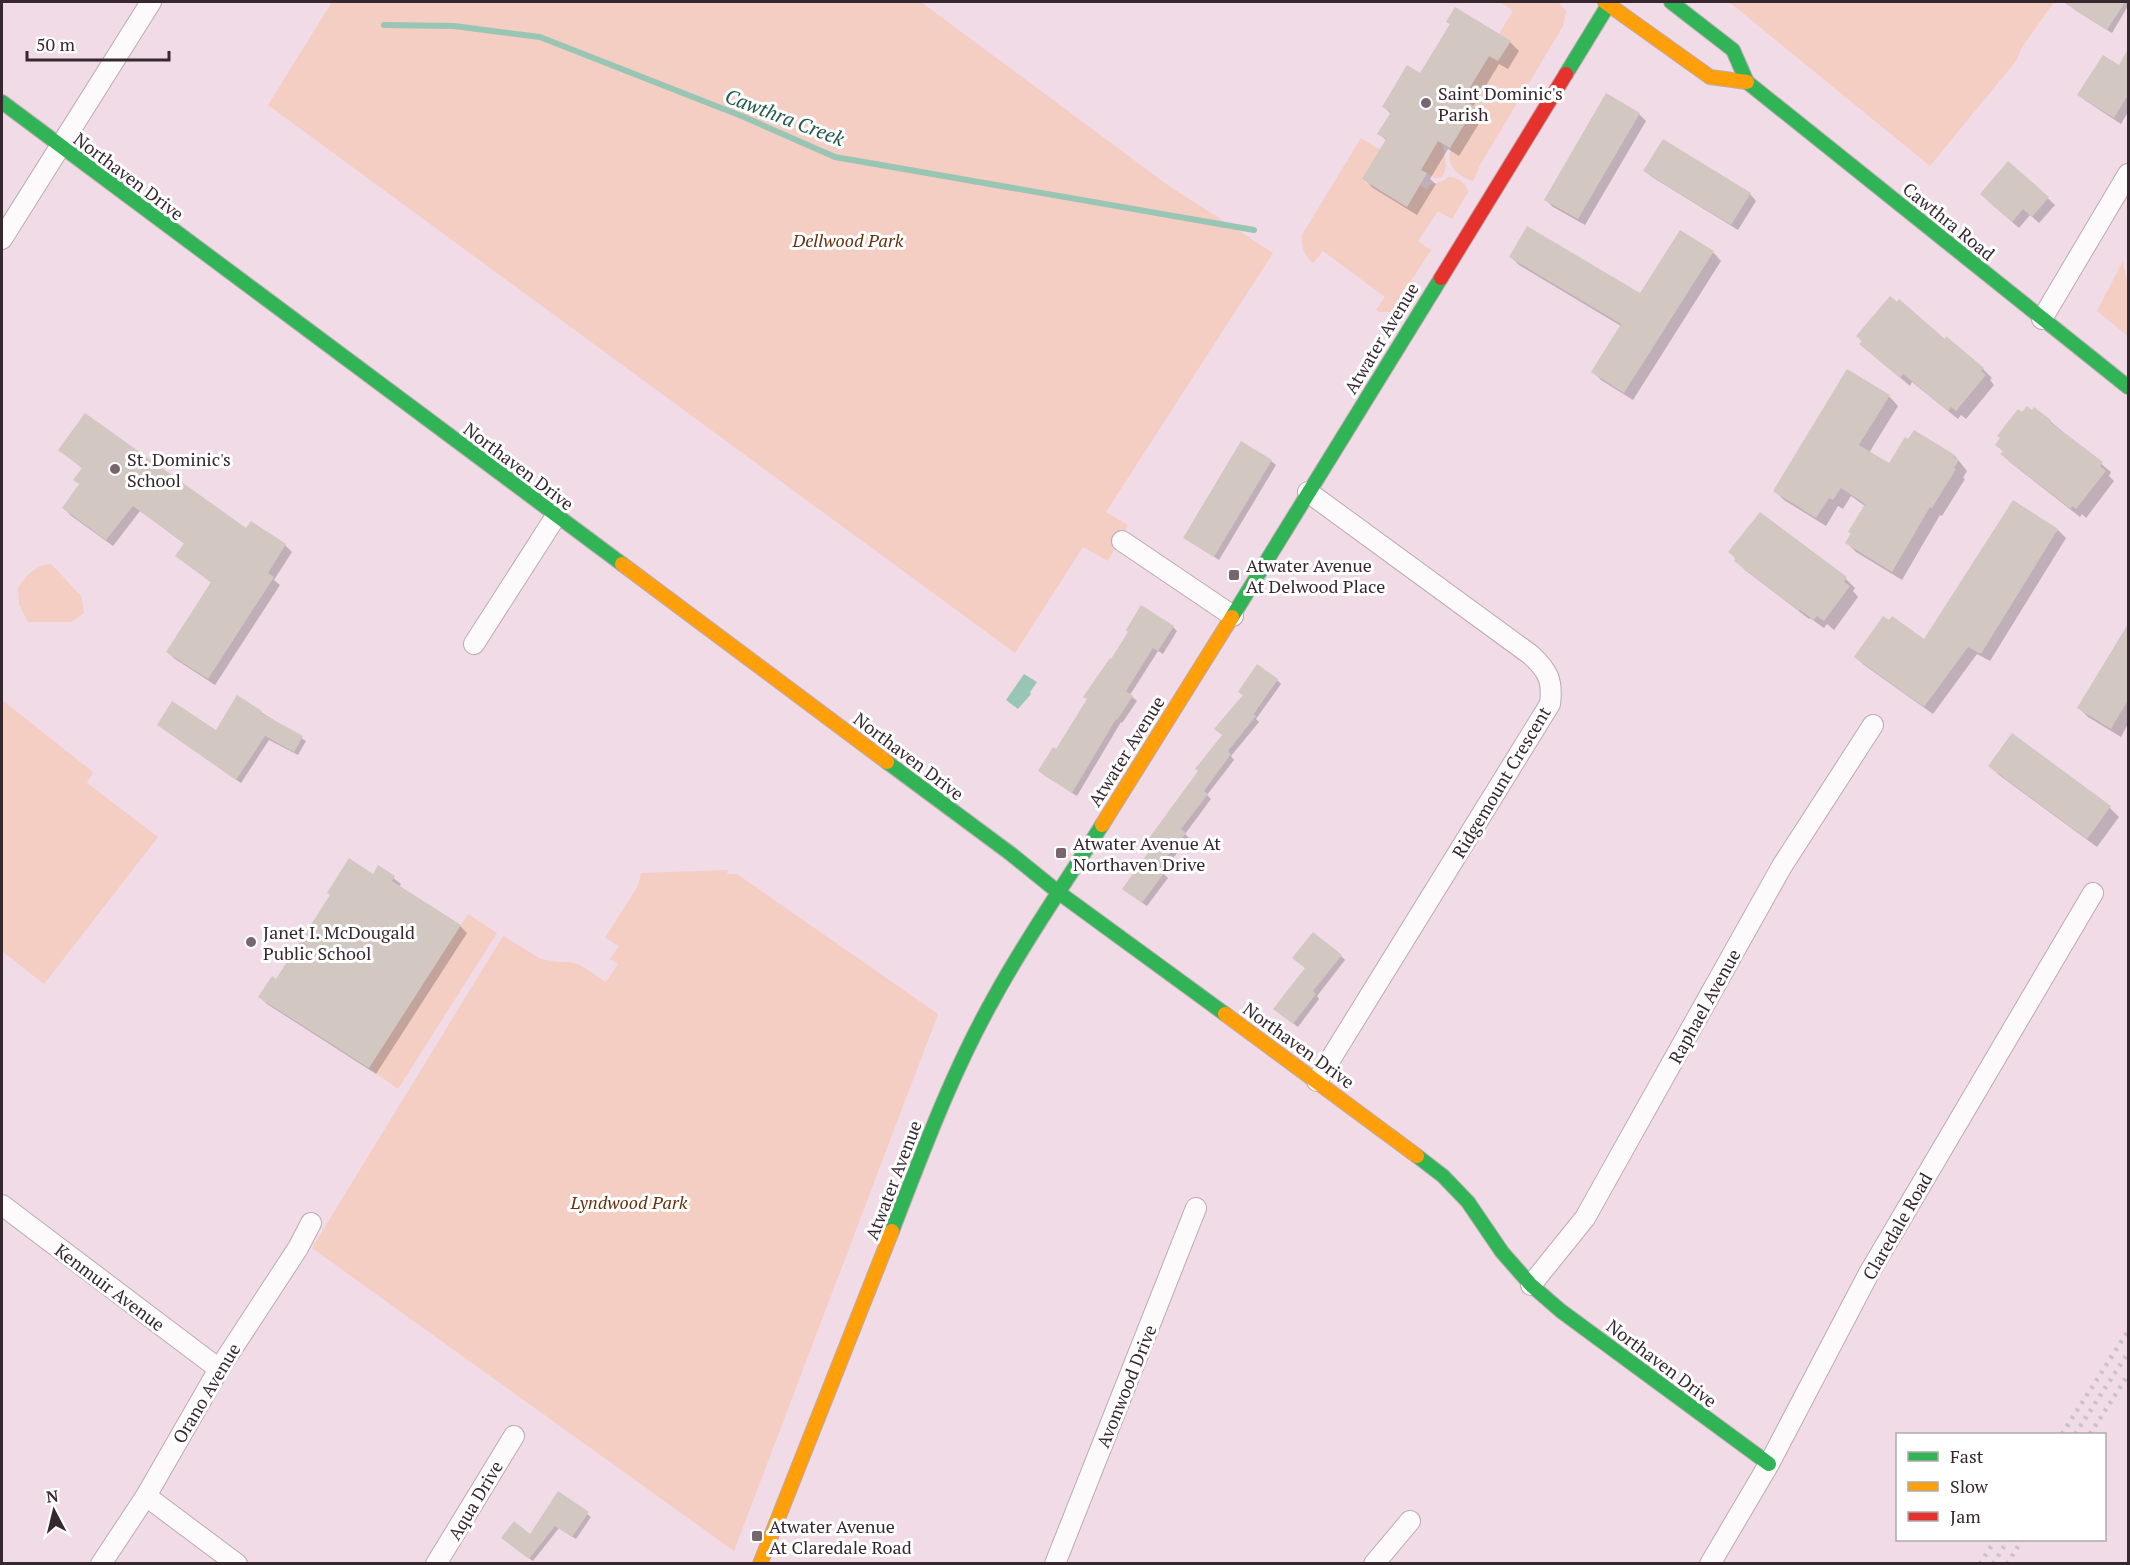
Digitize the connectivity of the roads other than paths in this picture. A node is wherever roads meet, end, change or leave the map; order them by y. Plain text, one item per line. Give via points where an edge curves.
1 (151, 2) edge
2 (1607, 2) edge
3 (1671, 2) edge
4 (1747, 82) junction
5 (2, 102) edge
6 (60, 147) junction
7 (2128, 174) edge
8 (2, 239) edge
9 (2042, 319) junction
10 (2128, 387) edge
11 (1308, 492) junction
12 (556, 516) junction
13 (1122, 541) dead end
14 (1233, 616) junction
15 (474, 644) dead end
16 (1873, 724) dead end
17 (1058, 892) junction
18 (2093, 893) dead end
19 (1317, 1081) junction
20 (2, 1205) edge
21 (1196, 1208) dead end
22 (311, 1223) dead end
23 (1531, 1285) junction
24 (219, 1369) junction
25 (514, 1436) dead end
26 (1769, 1464) junction
27 (146, 1496) junction
28 (1410, 1521) dead end
29 (101, 1563) edge
30 (237, 1563) edge
31 (436, 1563) edge
32 (760, 1563) edge
33 (1055, 1563) edge
34 (1374, 1563) edge
35 (1710, 1563) edge

1 - 6 street
2 - 4 street via 1710,77
2 - 11 street, Atwater Avenue
3 - 4 street, Cawthra Road via 1733,50
4 - 9 street, Cawthra Road
5 - 6 street, Northaven Drive
6 - 8 street
6 - 12 street, Northaven Drive
7 - 9 street
9 - 10 street, Cawthra Road
11 - 14 street, Atwater Avenue
11 - 19 street, Ridgemount Crescent via 1531,655 1543,666 1552,689 1550,704
12 - 15 street
12 - 17 street, Northaven Drive
13 - 14 street
14 - 17 street, Atwater Avenue
16 - 23 street, Raphael Avenue via 1782,866 1585,1218
17 - 19 street, Northaven Drive
17 - 32 street, Atwater Avenue via 966,1052
18 - 26 street, Claredale Road via 1869,1273
19 - 23 street, Northaven Drive via 1443,1176 1468,1202 1502,1252
20 - 24 street, Kenmuir Avenue
21 - 33 street, Avonwood Drive
22 - 24 street, Orano Avenue
23 - 26 street, Northaven Drive
24 - 27 street, Orano Avenue
25 - 31 street, Aqua Drive
26 - 35 street, Claredale Road
27 - 29 street, Orano Avenue
27 - 30 street
28 - 34 street

